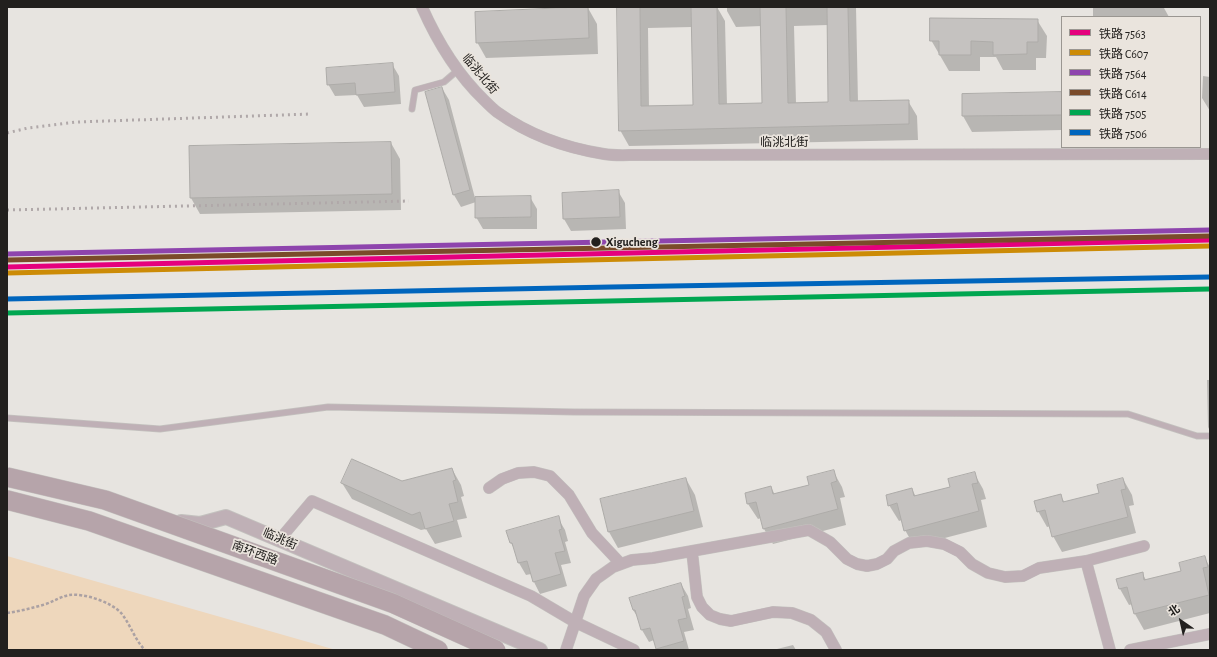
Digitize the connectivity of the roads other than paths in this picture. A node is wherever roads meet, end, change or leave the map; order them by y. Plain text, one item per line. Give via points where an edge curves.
1 (422, 7) edge
2 (458, 70) junction
3 (412, 109) dead end
4 (1210, 154) edge
5 (7, 418) edge
6 (1210, 436) edge
7 (7, 477) edge
8 (7, 484) edge
9 (489, 488) dead end
10 (7, 500) edge
11 (280, 539) junction
12 (1144, 546) dead end
13 (692, 551) junction
14 (1086, 561) junction
15 (621, 564) junction
16 (575, 622) junction
17 (1210, 634) edge
18 (438, 650) edge
19 (496, 650) edge
20 (540, 650) edge
21 (566, 650) edge
22 (634, 650) edge
23 (836, 650) edge
24 (1110, 650) edge
25 (1130, 650) edge

1 - 2 street, 临洮北街 via 443,49
2 - 3 lane via 444,82 415,90
2 - 4 street, 临洮北街 via 496,112 522,127 548,140 606,154
5 - 6 lane via 160,429 328,407 574,412 1128,414 1196,436
7 - 19 highway, 南环西路, bridge via 105,500 392,603
8 - 11 street, 临洮街 via 154,520 200,524 226,516
9 - 15 street via 502,479 518,473 534,472 550,476 569,495 592,533
10 - 18 highway, 南环西路 via 104,527 385,625
11 - 16 street via 312,501 531,596
11 - 20 street, 临洮街
12 - 14 street
13 - 14 street via 809,530 830,542 848,559 867,566 887,559 894,551 910,543 927,541 944,544 960,552 972,564 988,574 1005,577 1023,576 1039,568
13 - 15 street
13 - 23 street via 697,597 702,607 710,614 731,621 773,612 792,613 811,620 826,632
14 - 24 street
15 - 16 street via 596,579 584,596
16 - 21 street
16 - 22 street
17 - 25 street

